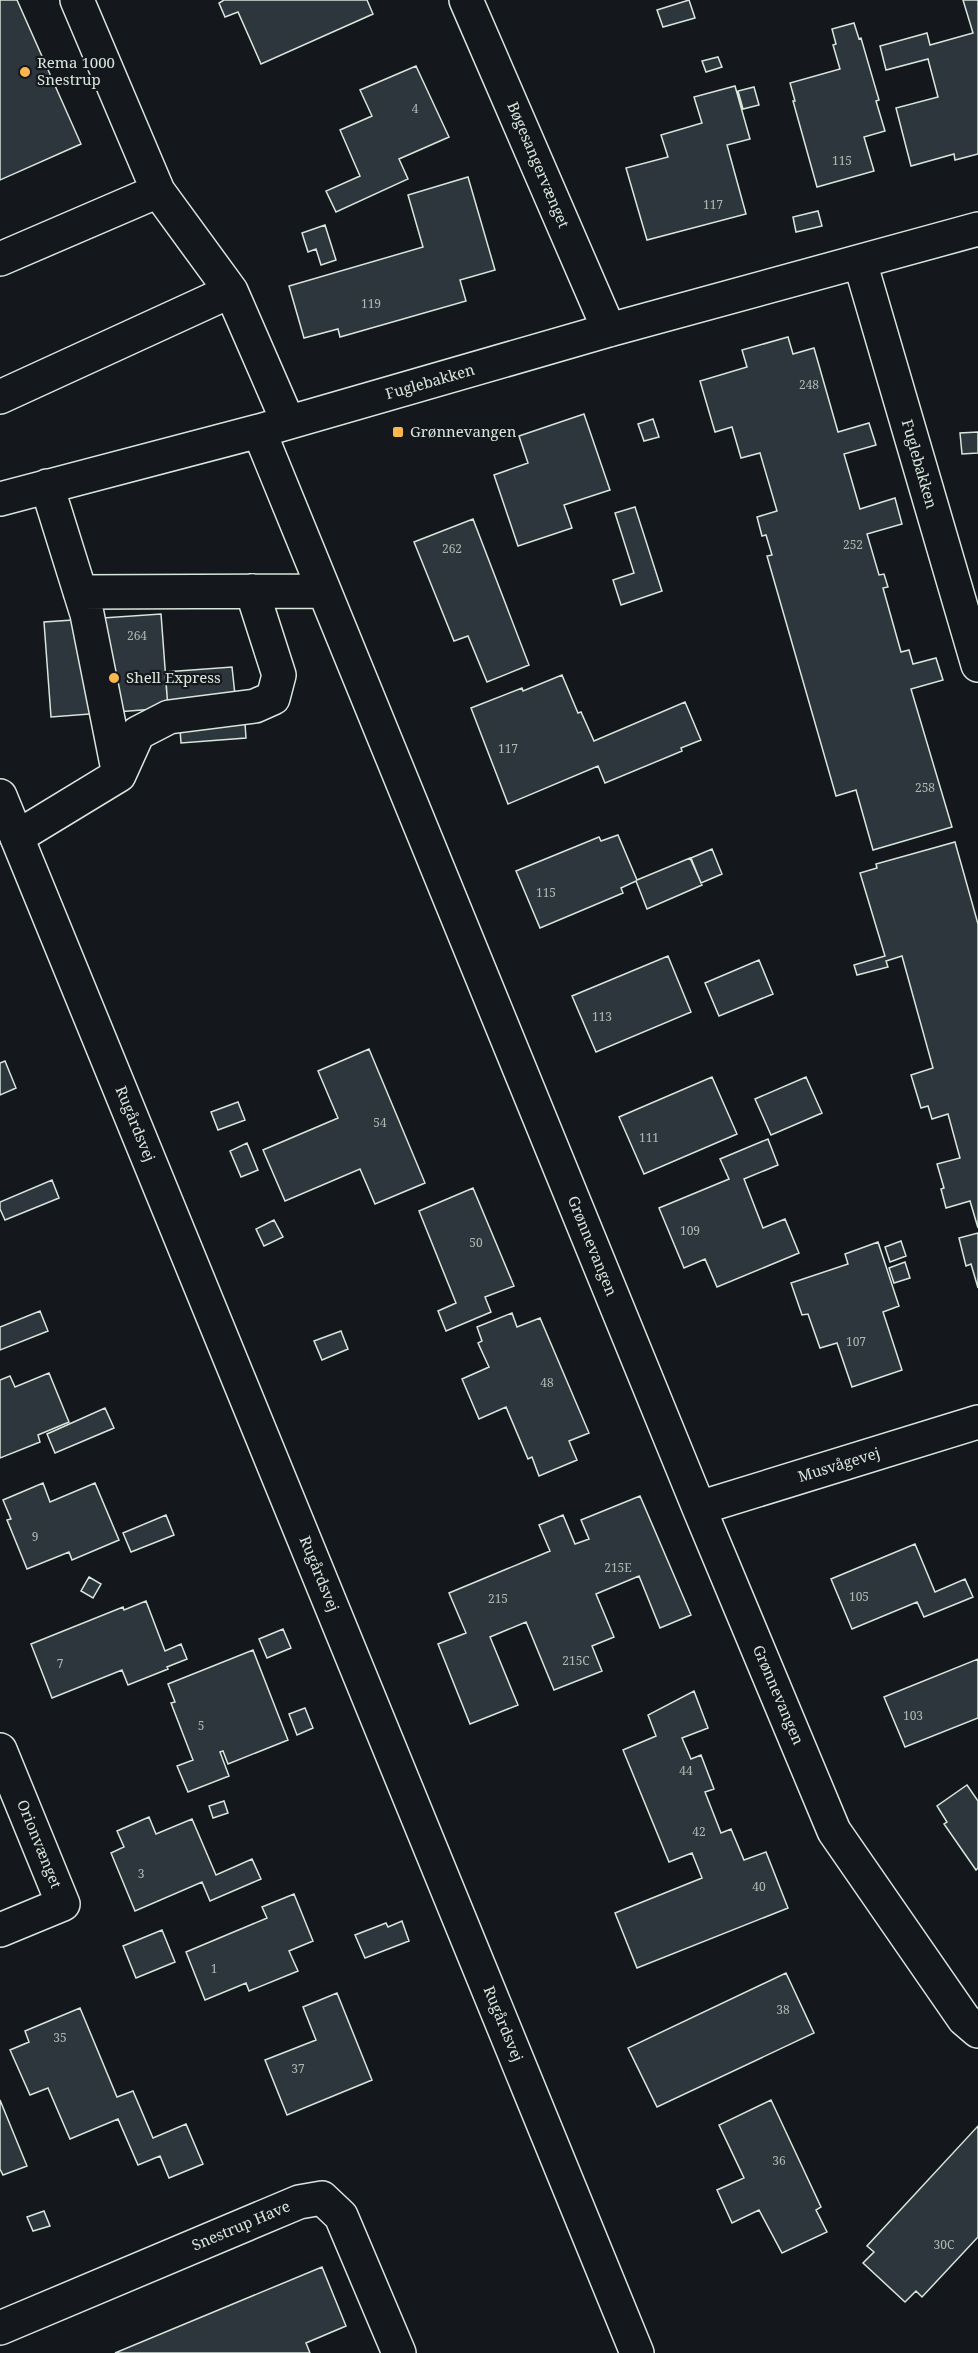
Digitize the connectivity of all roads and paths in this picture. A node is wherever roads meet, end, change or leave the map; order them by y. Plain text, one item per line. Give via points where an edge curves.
1 (77, 0) edge
2 (466, 0) edge
3 (158, 191) junction
4 (978, 229) edge
5 (0, 259) edge
6 (860, 262) junction
7 (231, 291) junction
8 (609, 330) junction
9 (0, 398) edge
10 (274, 427) junction
11 (47, 486) junction
12 (0, 500) edge
13 (252, 591) junction
14 (324, 591) junction
15 (80, 592) junction
16 (978, 665) edge
17 (119, 775) junction
18 (0, 796) edge
19 (17, 837) junction
20 (978, 1422) edge
21 (699, 1508) junction
22 (0, 1750) edge
23 (0, 1930) edge
24 (978, 2031) edge
25 (0, 2328) edge
26 (399, 2353) edge
27 (637, 2353) edge

1 - 3 street, Grønnevangen
2 - 8 street, Bøgesangervænget
3 - 5 street
3 - 7 street, Grønnevangen
4 - 6 street, Fuglebakken
6 - 8 street, Fuglebakken
6 - 16 street, Fuglebakken
7 - 9 street
7 - 10 street, Grønnevangen
8 - 10 street, Fuglebakken
10 - 11 street, Fuglebakken
10 - 14 street, Grønnevangen
11 - 12 street, Fuglebakken
11 - 15 street
13 - 14 street
13 - 15 street
13 - 17 street via 279,675 273,698 255,706 169,717 138,733
14 - 21 street, Grønnevangen
15 - 17 street
17 - 19 street
18 - 19 street, Rugårdsvej
19 - 27 street, Rugårdsvej
20 - 21 street, Musvågevej
21 - 24 street, Grønnevangen via 834,1831 964,2019
22 - 23 street, Orionvænget via 63,1904
25 - 26 street, Snestrup Have via 299,2202 322,2198 341,2216

